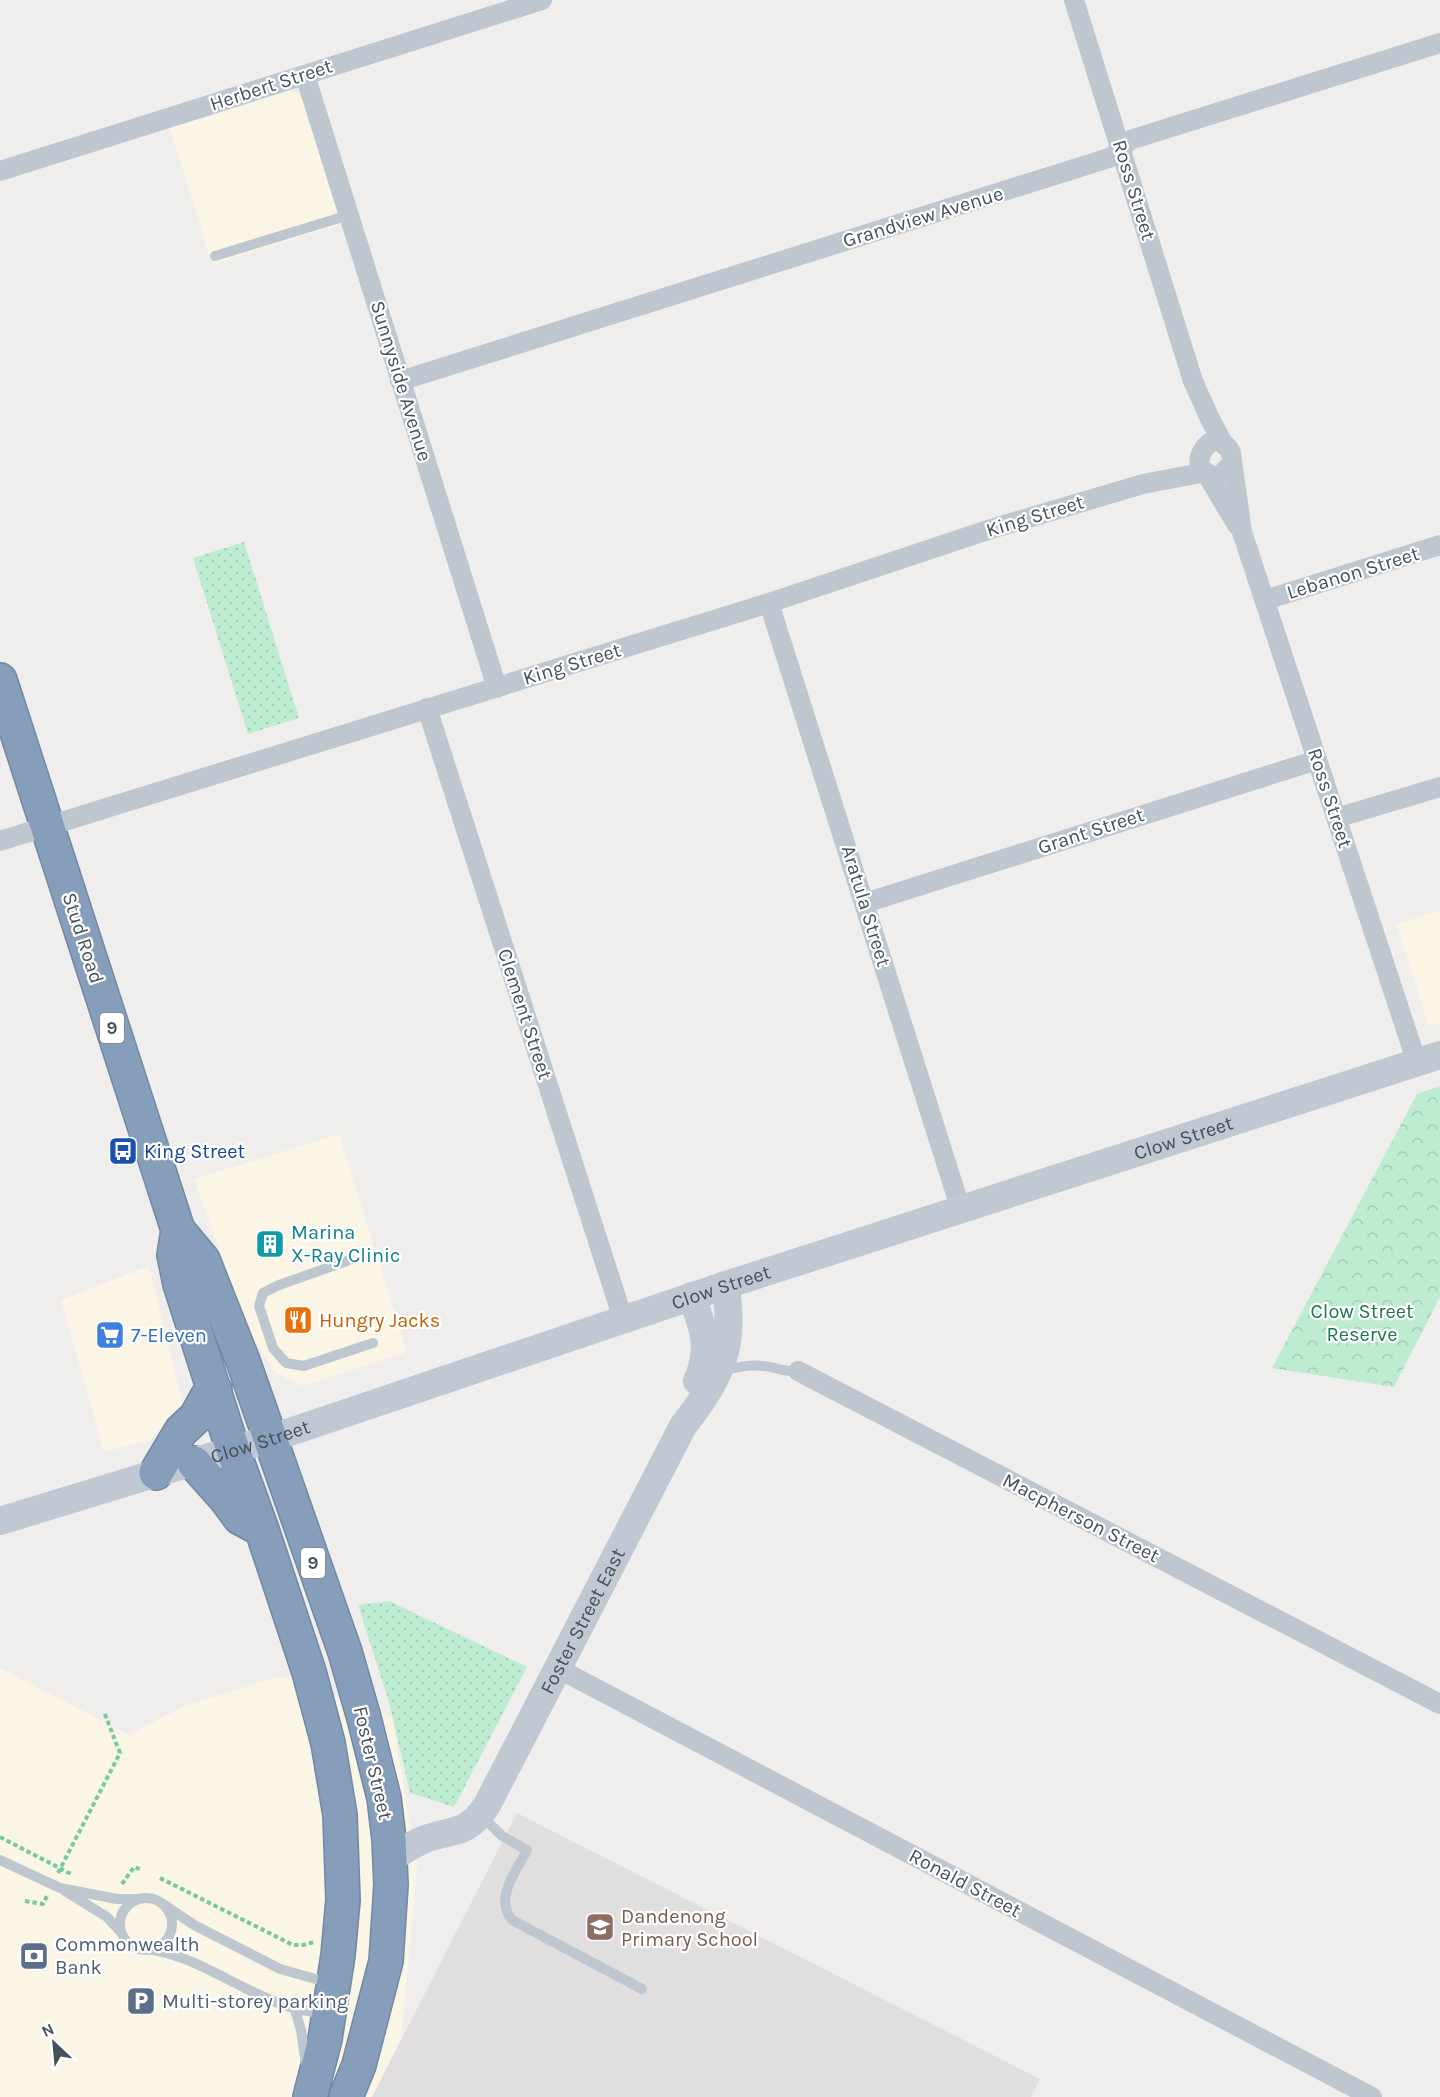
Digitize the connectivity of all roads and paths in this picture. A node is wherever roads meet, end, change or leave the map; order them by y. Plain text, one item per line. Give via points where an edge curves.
1 (542, 0) edge
2 (1074, 0) edge
3 (1440, 43) edge
4 (305, 75) junction
5 (1120, 149) junction
6 (0, 171) edge
7 (349, 215) junction
8 (215, 256) dead end
9 (400, 381) junction
10 (1193, 381) junction
11 (1224, 445) junction
12 (1201, 450) junction
13 (1232, 464) junction
14 (1206, 473) junction
15 (1143, 484) junction
16 (1242, 532) junction
17 (1440, 545) edge
18 (1265, 600) junction
19 (769, 603) junction
20 (0, 680) edge
21 (497, 688) junction
22 (427, 708) junction
23 (1317, 759) junction
24 (1440, 788) edge
25 (1336, 818) junction
26 (47, 826) junction
27 (0, 841) edge
28 (865, 903) junction
29 (1428, 1059) edge
30 (961, 1210) junction
31 (178, 1230) junction
32 (347, 1261) dead end
33 (726, 1285) junction
34 (692, 1296) junction
35 (623, 1319) junction
36 (374, 1343) dead end
37 (798, 1371) joint
38 (716, 1373) junction
39 (215, 1390) junction
40 (683, 1426) junction
41 (269, 1439) junction
42 (233, 1450) junction
43 (194, 1463) junction
44 (156, 1473) junction
45 (0, 1521) edge
46 (262, 1530) junction
47 (559, 1669) junction
48 (1440, 1704) edge
49 (104, 1712) dead end
50 (480, 1815) junction
51 (0, 1837) edge
52 (390, 1859) junction
53 (0, 1860) edge
54 (60, 1868) junction
55 (140, 1869) dead end
56 (78, 1878) dead end
57 (160, 1878) dead end
58 (117, 1886) dead end
59 (56, 1887) junction
60 (138, 1899) junction
61 (25, 1901) dead end
62 (163, 1904) junction
63 (123, 1936) junction
64 (318, 1938) dead end
65 (148, 1949) junction
66 (642, 1989) dead end
67 (331, 1998) junction
68 (374, 2007) junction
69 (295, 2010) junction
70 (310, 2096) edge
71 (346, 2097) edge
72 (1372, 2097) edge

1 - 4 street, Herbert Street
2 - 5 street, Ross Street
3 - 5 street, Grandview Avenue via 1130,140
4 - 6 street, Herbert Street
4 - 7 street, Sunnyside Avenue
5 - 9 street, Grandview Avenue via 1112,157
5 - 10 street, Ross Street
7 - 8 lane
7 - 9 street, Sunnyside Avenue
9 - 21 street, Sunnyside Avenue
10 - 11 street, Ross Street
10 - 12 street, Ross Street
11 - 12 street via 1215,442
11 - 13 street via 1232,453
12 - 14 street via 1199,461
12 - 15 street, King Street
13 - 14 street via 1221,475
13 - 16 street, Ross Street
14 - 15 street, King Street
14 - 16 street, Ross Street
15 - 19 street, King Street via 991,529
16 - 18 street, Ross Street
17 - 18 street, Lebanon Street
18 - 23 street, Ross Street
19 - 21 street, King Street
19 - 28 street, Aratula Street
20 - 26 highway, Stud Road / 9
21 - 22 street, King Street
22 - 26 street, King Street
22 - 35 street, Clement Street
23 - 25 street, Ross Street
23 - 28 street, Grant Street
24 - 25 street
25 - 29 street, Ross Street
26 - 27 street, King Street
26 - 31 highway, Stud Road / 9
28 - 30 street, Aratula Street
29 - 30 main road, Clow Street
30 - 33 main road, Clow Street
31 - 39 highway, Stud Road / 9 via 174,1255 180,1284
31 - 41 highway, Stud Road / 9 via 203,1260
32 - 36 lane via 263,1293 259,1306 273,1348 286,1363 304,1366
33 - 34 main road, Clow Street
33 - 38 main road, Foster Street East via 728,1340
34 - 35 main road, Clow Street
34 - 40 main road, Foster Street East via 706,1350
35 - 41 main road, Clow Street
37 - 38 lane, Macpherson Street via 752,1365
37 - 48 street, Macpherson Street
38 - 40 main road, Foster Street East
39 - 42 highway, Stud Road / 9
39 - 44 highway via 182,1431
40 - 47 main road, Foster Street East
41 - 42 main road, Clow Street
41 - 52 highway, Foster Street / 9 via 345,1652 384,1798
42 - 43 main road, Clow Street
42 - 46 highway, Foster Street / 9
43 - 44 main road, Clow Street
43 - 46 highway via 240,1518
44 - 45 main road, Clow Street
46 - 67 highway, Foster Street / 9 via 309,1672 328,1743 340,1815 343,1900
47 - 50 main road, Foster Street East
47 - 72 street, Ronald Street
49 - 54 path via 120,1753
50 - 52 main road via 469,1826 423,1840
50 - 66 lane via 502,1836 527,1850 504,1896 512,1920
51 - 54 path
52 - 68 highway, Foster Street / 9 via 386,1961
53 - 59 lane
54 - 56 path
54 - 59 path
55 - 58 path via 134,1867
57 - 64 path via 293,1945 308,1944
59 - 60 lane
59 - 61 path via 43,1904
59 - 63 lane via 107,1917
60 - 62 lane via 150,1898
60 - 63 lane via 123,1912
62 - 65 lane via 171,1915 171,1932 164,1943
62 - 67 lane via 194,1925
63 - 65 lane via 133,1946
65 - 69 lane via 191,1961
67 - 68 highway
67 - 69 lane
67 - 70 highway, Foster Street / 9
68 - 71 highway, Foster Street / 9
69 - 70 lane

